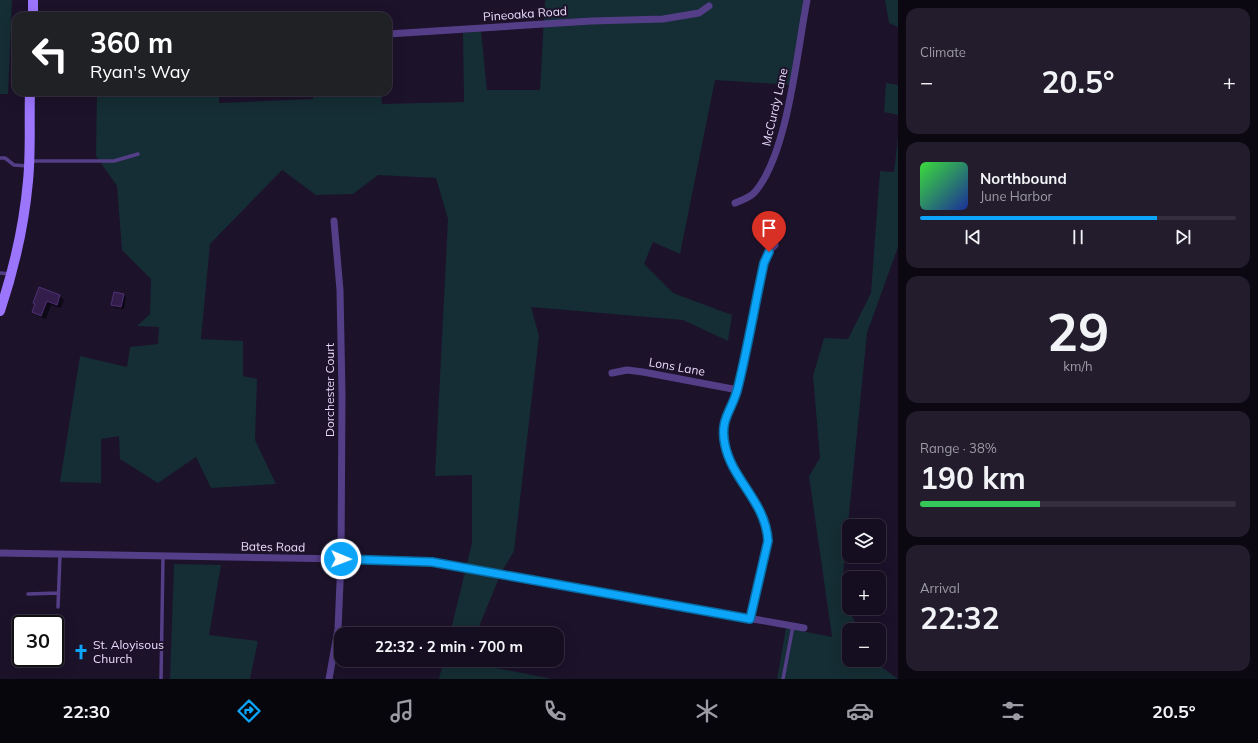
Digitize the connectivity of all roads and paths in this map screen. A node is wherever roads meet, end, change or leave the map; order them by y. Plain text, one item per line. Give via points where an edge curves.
1 (34, 0) edge
2 (807, 0) edge
3 (709, 6) dead end
4 (33, 12) edge
5 (392, 34) edge
6 (30, 96) edge
7 (138, 154) dead end
8 (0, 158) edge
9 (29, 163) junction
10 (735, 203) dead end
11 (334, 221) dead end
12 (775, 245) dead end
13 (0, 274) edge
14 (11, 274) junction
15 (0, 310) edge
16 (612, 373) dead end
17 (738, 390) junction
18 (0, 553) edge
19 (60, 555) junction
20 (163, 557) junction
21 (341, 559) junction
22 (58, 593) junction
23 (28, 594) dead end
24 (58, 607) dead end
25 (750, 619) junction
26 (793, 626) junction
27 (804, 628) dead end
28 (161, 679) edge
29 (329, 679) edge
30 (783, 679) edge

1 - 4 main road
2 - 10 street, McCurdy Lane via 789,106 774,156 753,194
3 - 5 street, Pineoaka Road via 699,13 663,19
6 - 9 main road
7 - 9 lane via 114,161
8 - 9 lane via 5,158 14,165
9 - 14 main road via 26,207 17,257
11 - 21 street, Dorchester Court via 340,298 342,394
12 - 17 street via 764,263
13 - 14 lane
14 - 15 main road
16 - 17 street, Lons Lane via 627,370 643,372
17 - 25 street via 725,417 725,445 731,462 763,517 768,541
18 - 19 street, Bates Road
19 - 20 street, Bates Road
19 - 22 lane
20 - 21 street, Bates Road
20 - 28 lane
21 - 25 street, Bates Road via 432,562
21 - 29 street, Dorchester Court via 338,629
22 - 23 lane
22 - 24 lane
25 - 26 street, Bates Road
26 - 27 street, Bates Road
26 - 30 lane

